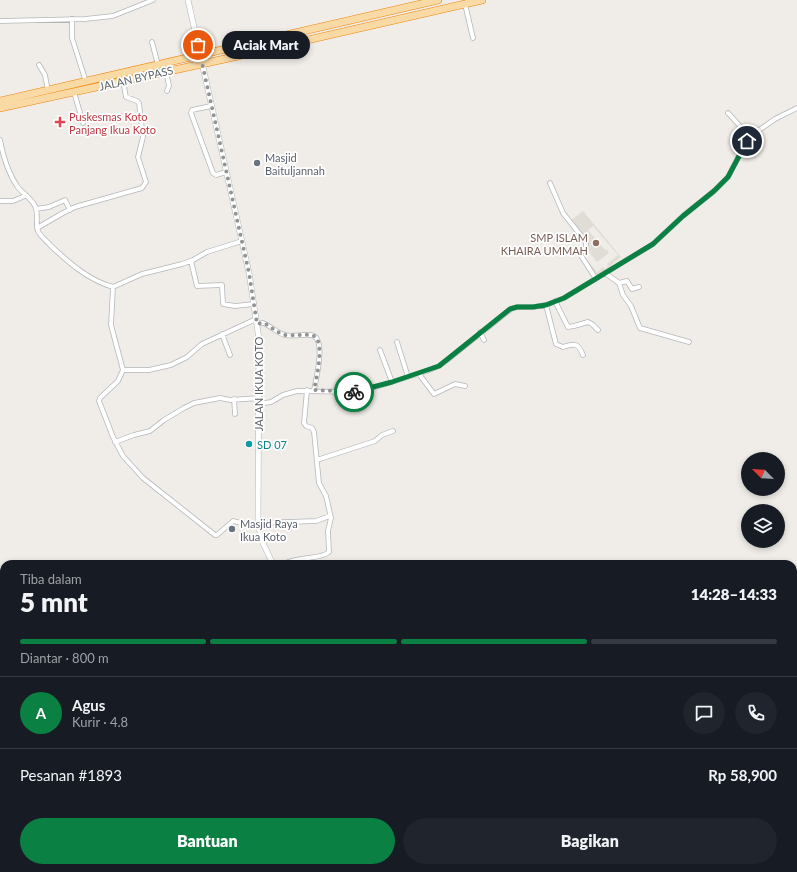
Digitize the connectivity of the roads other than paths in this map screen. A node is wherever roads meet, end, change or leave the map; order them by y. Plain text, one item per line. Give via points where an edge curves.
1 (137, 0) edge
2 (153, 0) edge
3 (188, 0) edge
4 (438, 0) edge
5 (482, 0) edge
6 (465, 4) junction
7 (140, 5) junction
8 (72, 19) junction
9 (0, 21) edge
10 (320, 28) junction
11 (321, 36) junction
12 (473, 38) dead end
13 (152, 42) dead end
14 (200, 56) junction
15 (202, 63) junction
16 (39, 65) dead end
17 (158, 65) junction
18 (166, 71) junction
19 (122, 81) junction
20 (86, 82) junction
21 (167, 91) dead end
22 (74, 92) junction
23 (48, 94) junction
24 (0, 101) edge
25 (211, 106) junction
26 (0, 108) edge
27 (797, 108) edge
28 (728, 113) dead end
29 (82, 123) dead end
30 (750, 137) junction
31 (0, 140) edge
32 (226, 172) junction
33 (550, 183) dead end
34 (25, 196) junction
35 (0, 202) edge
36 (36, 209) junction
37 (70, 210) junction
38 (37, 228) junction
39 (242, 241) junction
40 (191, 261) junction
41 (605, 274) junction
42 (596, 279) junction
43 (619, 283) junction
44 (113, 287) junction
45 (639, 287) dead end
46 (555, 301) junction
47 (254, 304) junction
48 (546, 305) junction
49 (257, 322) junction
50 (598, 330) dead end
51 (480, 332) junction
52 (222, 334) junction
53 (484, 340) dead end
54 (397, 342) dead end
55 (689, 342) dead end
56 (380, 350) dead end
57 (230, 355) dead end
58 (583, 355) dead end
59 (123, 370) junction
60 (419, 374) junction
61 (408, 377) junction
62 (392, 382) junction
63 (465, 386) dead end
64 (307, 390) junction
65 (314, 390) junction
66 (357, 392) junction
67 (259, 398) junction
68 (234, 399) junction
69 (259, 404) junction
70 (358, 405) dead end
71 (236, 414) dead end
72 (393, 431) dead end
73 (115, 442) junction
74 (317, 460) junction
75 (330, 516) junction
76 (258, 525) junction
77 (271, 560) edge
78 (297, 560) edge

1 - 7 street
2 - 7 street
3 - 14 street, JALAN IKUA KOTO
4 - 10 highway, JALAN BYPASS
5 - 6 highway, JALAN BYPASS
6 - 11 highway, JALAN BYPASS
6 - 12 street
7 - 8 street via 113,16
8 - 9 street
8 - 20 street via 72,38
10 - 11 highway
10 - 14 highway, JALAN BYPASS
11 - 15 highway, JALAN BYPASS
13 - 17 street
14 - 15 street, JALAN IKUA KOTO
14 - 17 highway, JALAN BYPASS
15 - 18 highway, JALAN BYPASS
15 - 25 street, JALAN IKUA KOTO
16 - 23 street
17 - 20 highway, JALAN BYPASS
18 - 19 highway, JALAN BYPASS
18 - 21 street via 169,86
19 - 22 highway, JALAN BYPASS
19 - 37 street via 126,97 139,103 143,137 138,157 145,185
20 - 23 highway, JALAN BYPASS
22 - 23 highway, JALAN BYPASS
22 - 29 street
23 - 24 highway, JALAN BYPASS
23 - 26 highway, JALAN BYPASS
25 - 32 street, JALAN IKUA KOTO
25 - 32 street via 192,110 191,113 214,173 216,175
27 - 30 street via 775,119
28 - 30 street
30 - 41 street via 728,177 714,191 653,244
31 - 34 street via 8,169
32 - 39 street, JALAN IKUA KOTO
33 - 42 street via 563,213 586,242 580,254
34 - 35 street via 13,201
34 - 36 street
36 - 37 street via 65,200
36 - 38 street
37 - 38 street
38 - 44 street via 61,256 97,281
39 - 40 street via 207,252
39 - 47 street, JALAN IKUA KOTO
40 - 44 street via 142,274
40 - 47 street via 197,286 222,285 223,304
41 - 42 street
41 - 43 street
42 - 46 street via 569,296
43 - 45 street via 626,281 632,289
43 - 55 street via 640,328
44 - 59 street via 111,325
46 - 48 street
46 - 50 street via 568,327 588,322
47 - 49 street, JALAN IKUA KOTO
48 - 51 street via 510,309
48 - 58 street via 556,344 563,347 577,345
49 - 52 street
49 - 65 street via 285,335 310,335 317,339 320,355
49 - 67 street, JALAN IKUA KOTO via 260,355
51 - 53 street
51 - 60 street via 439,366
52 - 57 street
52 - 59 street via 171,365 149,370
54 - 61 street
56 - 62 street
59 - 73 street via 118,381 99,401
60 - 61 street
60 - 63 street via 434,394 455,384
61 - 62 street
62 - 66 street
64 - 65 street
64 - 69 street via 291,392 271,402
64 - 74 street via 304,423 313,429
65 - 66 street
66 - 70 street
67 - 68 street
67 - 69 street, JALAN IKUA KOTO
68 - 71 street
68 - 73 street via 220,398 191,405 159,422 150,431
69 - 76 street, JALAN IKUA KOTO
72 - 74 street via 374,441
73 - 76 street via 122,456 143,478 213,535 217,535 233,521
74 - 75 street via 319,483 326,496
75 - 76 street via 316,521
75 - 78 street via 329,553
76 - 77 street, JALAN IKUA KOTO

